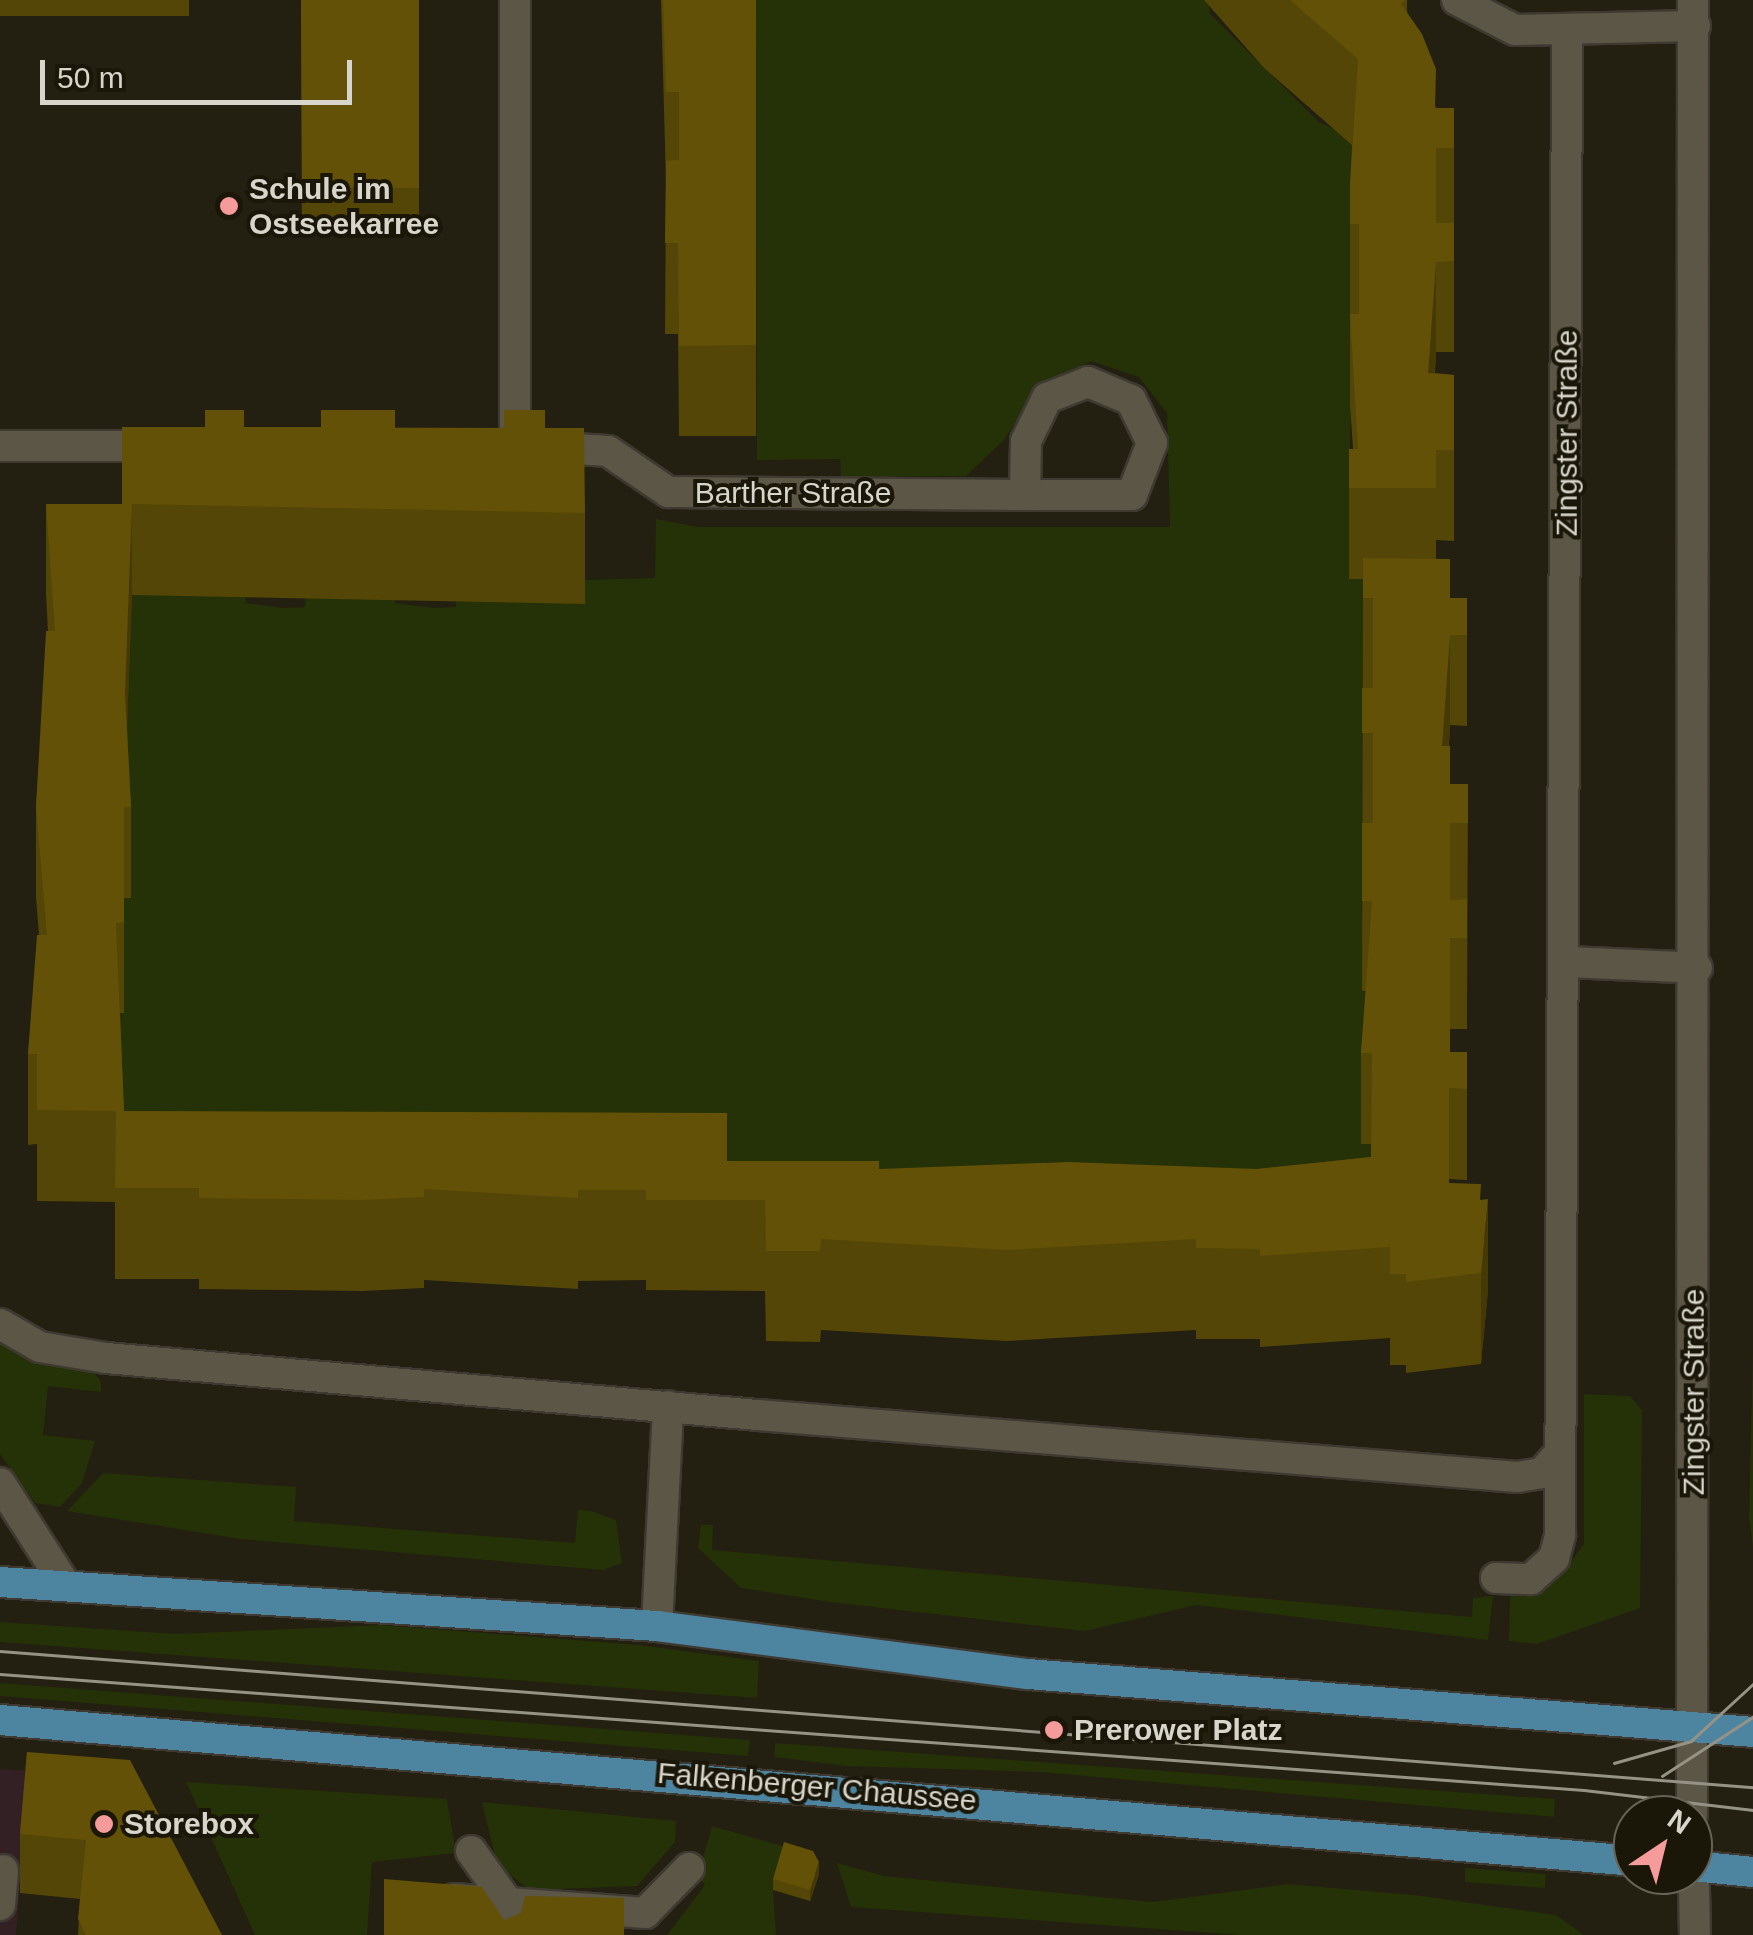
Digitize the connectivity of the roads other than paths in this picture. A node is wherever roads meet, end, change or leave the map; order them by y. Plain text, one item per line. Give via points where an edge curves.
1 (515, 0) edge
2 (1457, 0) edge
3 (1694, 13) edge
4 (1567, 31) junction
5 (476, 445) edge
6 (515, 445) junction
7 (0, 446) edge
8 (206, 446) edge
9 (1025, 495) junction
10 (1567, 962) junction
11 (1698, 968) junction
12 (0, 1324) edge
13 (668, 1406) junction
14 (1554, 1459) junction
15 (0, 1483) edge
16 (1496, 1578) dead end
17 (0, 1582) edge
18 (66, 1586) junction
19 (657, 1626) junction
20 (0, 1720) edge
21 (1692, 1728) junction
22 (1753, 1732) edge
23 (1692, 1795) edge
24 (470, 1851) dead end
25 (1613, 1859) edge
26 (689, 1868) dead end
27 (1713, 1868) edge
28 (4, 1870) dead end
29 (1753, 1872) edge
30 (1694, 1895) edge
31 (421, 1897) edge
32 (508, 1903) junction
33 (0, 1906) edge
34 (506, 1935) edge
35 (1695, 1935) edge

1 - 6 street
2 - 4 street via 1515,30
3 - 4 street, Zingster Straße
3 - 11 street, Zingster Straße
4 - 10 street, Zingster Straße
5 - 6 street, Barther Straße
6 - 9 street, Barther Straße via 608,451 668,492
7 - 8 street
9 - 9 street, Barther Straße via 1132,495 1151,462 1142,413 1102,384 1063,386 1034,417
10 - 11 street
10 - 14 street, Zingster Straße
11 - 21 street, Zingster Straße
12 - 13 street via 40,1347 106,1358
13 - 14 street via 1517,1477 1542,1473
13 - 19 street
14 - 16 street via 1554,1558 1531,1579
15 - 18 street
17 - 18 main road
18 - 19 main road
19 - 21 main road via 1028,1674
20 - 25 main road, Falkenberger Chaussee
21 - 22 main road
21 - 23 street, Zingster Straße
24 - 32 street
26 - 32 street via 645,1914
27 - 29 main road
28 - 33 street
30 - 35 street
31 - 32 street
32 - 34 street

